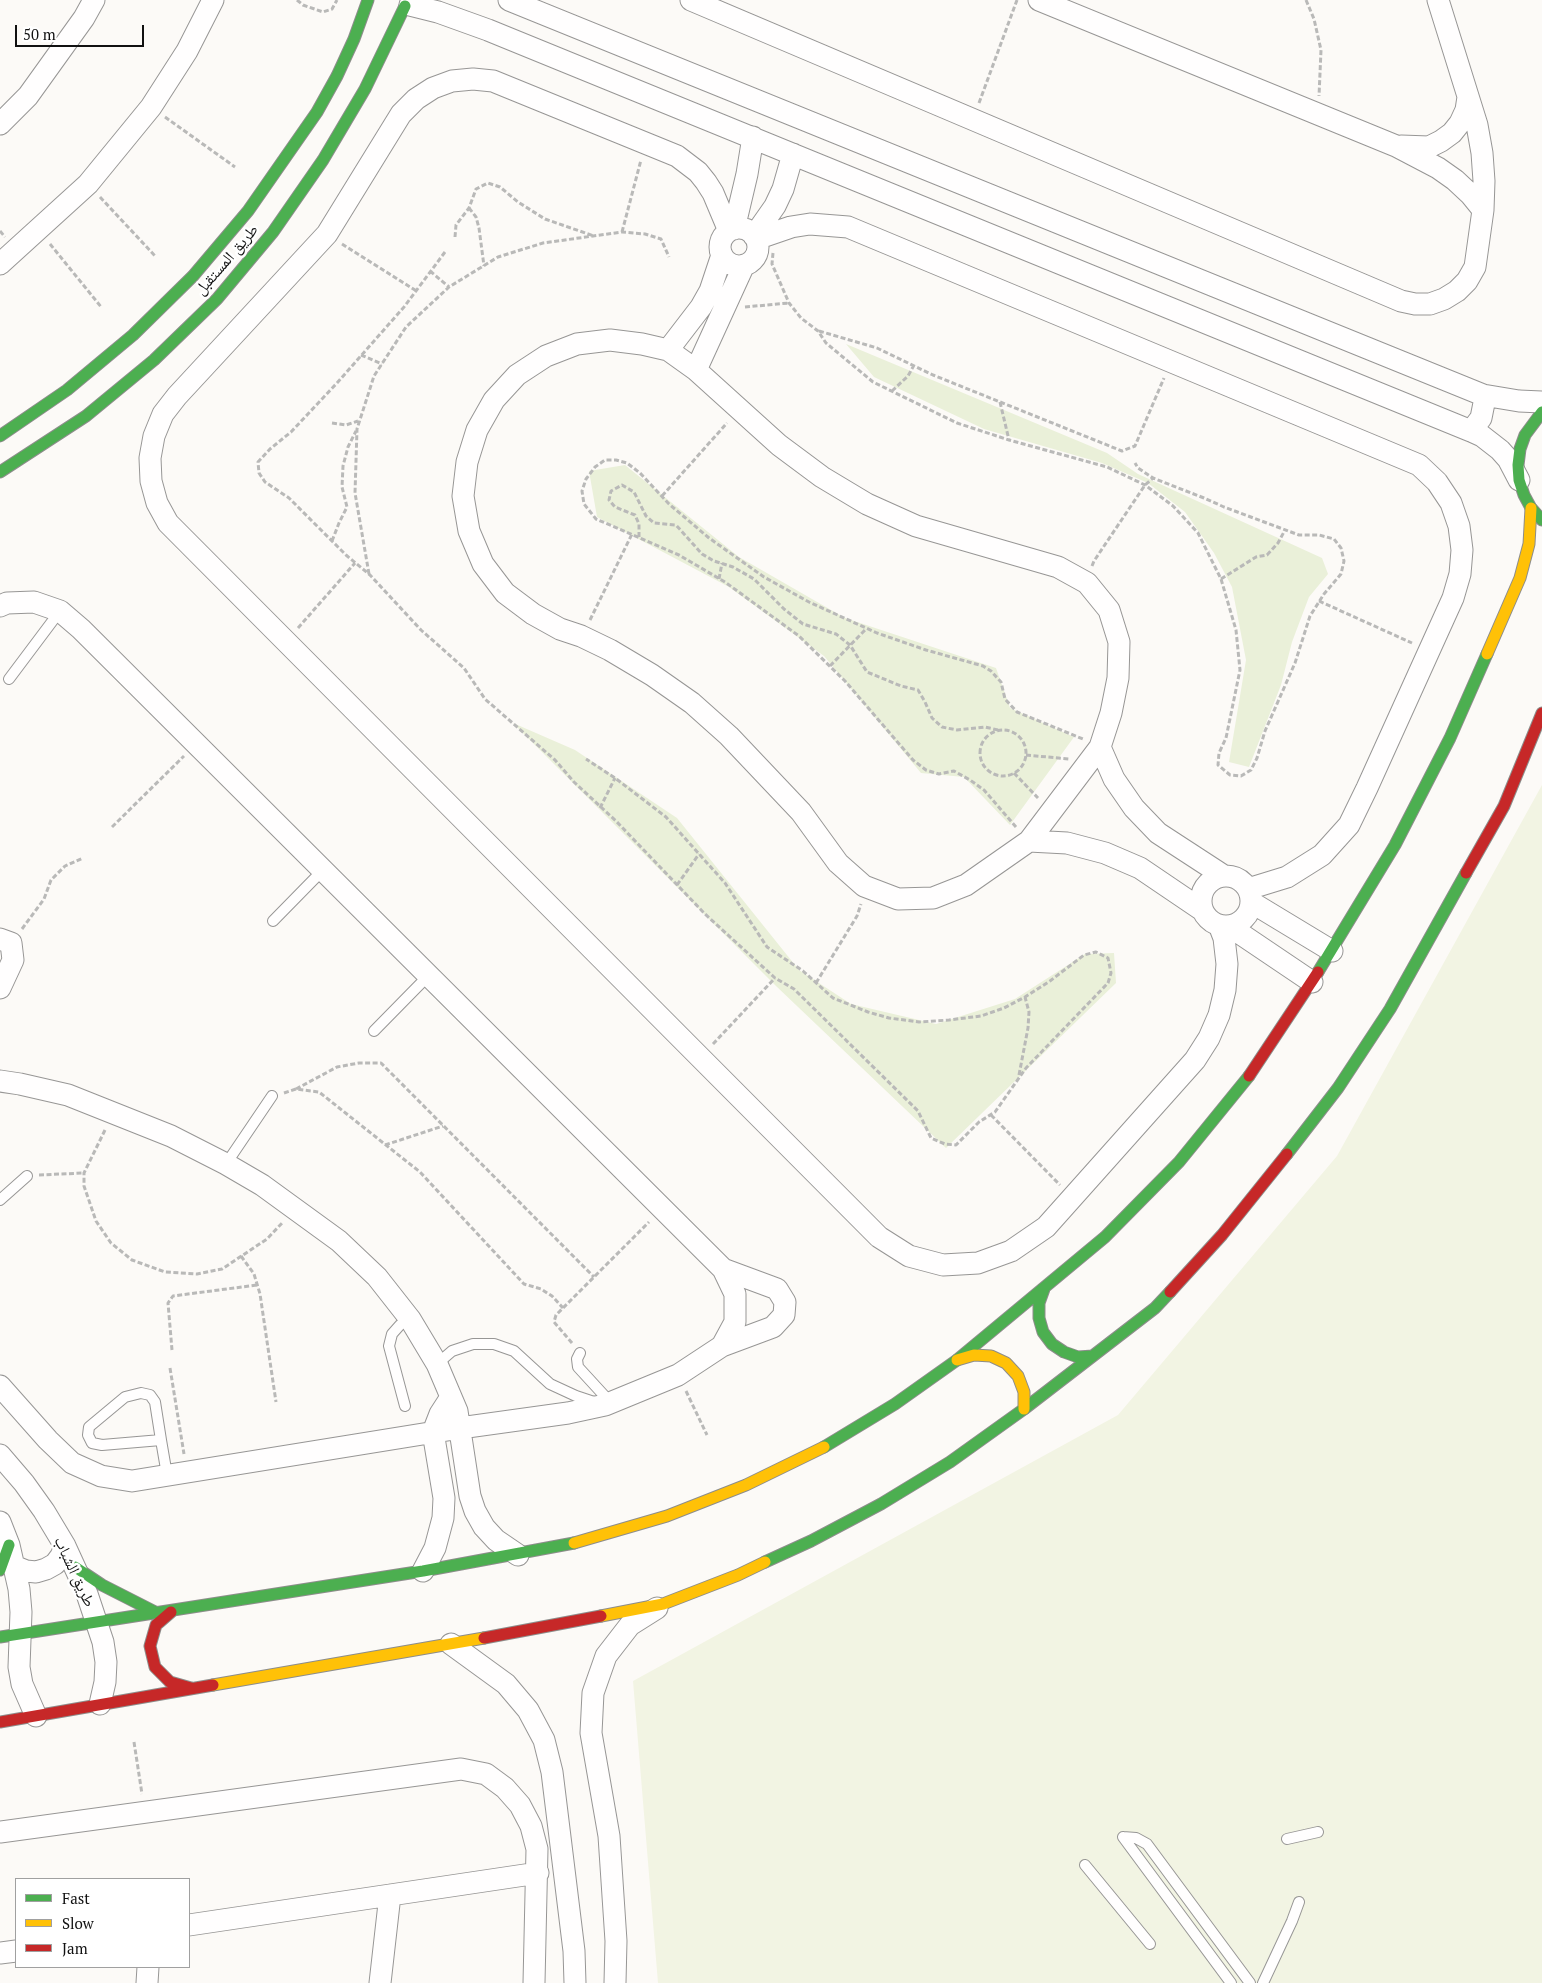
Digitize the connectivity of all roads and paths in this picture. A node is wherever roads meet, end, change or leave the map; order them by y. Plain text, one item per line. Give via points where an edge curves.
1 (94, 0) edge
2 (213, 0) edge
3 (297, 0) edge
4 (337, 0) edge
5 (368, 0) edge
6 (457, 0) edge
7 (509, 0) edge
8 (691, 0) edge
9 (1017, 0) edge
10 (1039, 0) edge
11 (1306, 0) edge
12 (1438, 0) edge
13 (408, 4) edge
14 (465, 20) junction
15 (367, 35) dead end
16 (354, 39) junction
17 (378, 40) dead end
18 (384, 52) junction
19 (1468, 97) junction
20 (151, 107) junction
21 (1318, 114) junction
22 (973, 120) junction
23 (0, 124) edge
24 (753, 137) junction
25 (646, 143) junction
26 (1396, 146) junction
27 (793, 154) junction
28 (235, 167) dead end
29 (88, 184) junction
30 (469, 208) junction
31 (1483, 210) junction
32 (38, 230) junction
33 (622, 232) junction
34 (749, 233) junction
35 (327, 234) junction
36 (595, 236) junction
37 (455, 237) dead end
38 (444, 252) dead end
39 (722, 255) junction
40 (669, 256) dead end
41 (156, 257) dead end
42 (0, 264) edge
43 (744, 265) junction
44 (484, 266) junction
45 (430, 271) junction
46 (449, 287) junction
47 (415, 291) junction
48 (789, 304) junction
49 (102, 308) dead end
50 (723, 310) junction
51 (818, 331) junction
52 (668, 350) junction
53 (361, 355) junction
54 (1170, 362) junction
55 (382, 364) junction
56 (914, 366) junction
57 (696, 370) junction
58 (892, 392) junction
59 (1483, 395) junction
60 (1000, 402) junction
61 (1542, 402) edge
62 (739, 409) junction
63 (1542, 412) edge
64 (359, 421) junction
65 (332, 422) dead end
66 (357, 429) junction
67 (1471, 431) junction
68 (0, 436) edge
69 (1009, 440) junction
70 (1135, 463) dead end
71 (0, 472) edge
72 (1153, 478) junction
73 (1519, 480) junction
74 (1145, 484) junction
75 (662, 496) junction
76 (1531, 508) junction
77 (1542, 520) edge
78 (1285, 530) junction
79 (632, 534) junction
80 (639, 537) junction
81 (332, 541) junction
82 (356, 563) junction
83 (722, 563) junction
84 (370, 575) junction
85 (719, 579) junction
86 (1221, 579) junction
87 (1534, 580) dead end
88 (1087, 584) junction
89 (1512, 594) junction
90 (1319, 601) junction
91 (0, 606) edge
92 (60, 611) junction
93 (866, 628) junction
94 (582, 636) junction
95 (286, 642) junction
96 (850, 645) junction
97 (1429, 650) junction
98 (830, 666) junction
99 (9, 679) dead end
100 (1542, 712) edge
101 (998, 730) junction
102 (196, 744) junction
103 (1095, 753) junction
104 (1026, 755) junction
105 (586, 759) dead end
106 (1014, 773) junction
107 (615, 778) junction
108 (600, 808) junction
109 (1052, 811) junction
110 (112, 827) dead end
111 (1029, 840) junction
112 (699, 854) junction
113 (83, 858) dead end
114 (323, 870) junction
115 (1224, 876) junction
116 (677, 885) junction
117 (864, 886) junction
118 (1249, 896) junction
119 (1202, 910) junction
120 (273, 921) dead end
121 (1224, 926) junction
122 (6, 941) edge
123 (1332, 951) junction
124 (429, 976) junction
125 (775, 978) junction
126 (1312, 982) junction
127 (816, 983) junction
128 (0, 988) edge
129 (1025, 997) junction
130 (374, 1031) dead end
131 (701, 1058) junction
132 (1018, 1078) junction
133 (0, 1081) edge
134 (296, 1089) junction
135 (272, 1096) joint
136 (114, 1112) junction
137 (991, 1114) junction
138 (443, 1126) junction
139 (384, 1145) junction
140 (226, 1164) junction
141 (84, 1173) junction
142 (27, 1176) joint
143 (1073, 1197) junction
144 (0, 1200) edge
145 (662, 1209) junction
146 (296, 1210) junction
147 (241, 1256) junction
148 (723, 1269) junction
149 (594, 1277) junction
150 (257, 1284) junction
151 (1044, 1289) junction
152 (563, 1308) junction
153 (410, 1319) junction
154 (722, 1346) junction
155 (172, 1350) dead end
156 (580, 1353) joint
157 (1093, 1356) junction
158 (957, 1360) junction
159 (437, 1364) junction
160 (170, 1368) dead end
161 (678, 1374) junction
162 (0, 1386) edge
163 (451, 1397) junction
164 (276, 1402) dead end
165 (608, 1404) junction
166 (405, 1406) dead end
167 (1024, 1409) junction
168 (460, 1428) junction
169 (433, 1432) junction
170 (707, 1435) dead end
171 (161, 1440) junction
172 (0, 1456) edge
173 (177, 1474) junction
174 (0, 1522) edge
175 (65, 1546) junction
176 (518, 1555) junction
177 (76, 1567) junction
178 (8, 1568) edge
179 (424, 1571) junction
180 (663, 1604) junction
181 (170, 1612) junction
182 (159, 1614) junction
183 (96, 1623) junction
184 (10, 1636) edge
185 (451, 1644) junction
186 (190, 1688) junction
187 (100, 1704) junction
188 (36, 1716) junction
189 (0, 1722) edge
190 (134, 1742) dead end
191 (145, 1812) junction
192 (0, 1832) edge
193 (1318, 1832) dead end
194 (1287, 1839) dead end
195 (1085, 1865) dead end
196 (538, 1873) junction
197 (390, 1895) junction
198 (1299, 1902) dead end
199 (190, 1925) edge
200 (1150, 1944) dead end
201 (15, 1951) edge
202 (0, 1953) edge
203 (148, 1968) edge
204 (147, 1983) edge
205 (380, 1983) edge
206 (534, 1983) edge
207 (575, 1983) edge
208 (615, 1983) edge
209 (1231, 1983) edge
210 (1250, 1983) edge
211 (1263, 1983) edge

1 - 23 street via 28,96
2 - 20 street via 187,51
3 - 4 path via 323,12 332,9
5 - 16 street, طريق المستقبل
6 - 14 street via 457,7
7 - 59 street
8 - 22 street
9 - 22 path
10 - 21 street
11 - 21 path via 1321,50
12 - 19 street
13 - 14 street
13 - 18 street, طريق المستقبل
14 - 24 street
15 - 16 street
16 - 68 street, طريق المستقبل via 337,76 294,147 248,211 193,276 126,342 67,390
17 - 18 street
18 - 71 street, طريق المستقبل via 323,160 273,232 217,299 154,360 86,416
19 - 26 street via 1460,122 1441,141 1429,147
19 - 31 street via 1482,153
20 - 28 path
20 - 29 street
21 - 26 street
22 - 31 street via 1400,301 1415,304 1430,304 1444,299 1467,281 1475,267
24 - 27 street
24 - 34 street via 747,174
25 - 33 path
25 - 34 street via 677,156 698,172
25 - 35 street via 493,81 473,78 452,81 433,88 401,114
26 - 31 street via 1455,180
27 - 34 street via 779,198
27 - 67 street
29 - 32 street
29 - 41 path
30 - 36 path via 476,189 488,183 500,187 545,220
30 - 37 path via 456,225
30 - 44 path via 479,228
32 - 42 street
32 - 49 path
33 - 36 path
33 - 40 path via 661,239
34 - 39 street via 721,242
34 - 43 street via 758,245 754,258
34 - 48 path via 772,264
34 - 54 street via 810,224 848,227
35 - 47 path
35 - 95 street via 177,396 163,414 150,458 151,481 157,503 168,523
36 - 44 path via 543,243 498,257
38 - 45 path
39 - 43 street via 731,264
39 - 52 street via 701,307
43 - 50 street
44 - 46 path
45 - 46 path
45 - 47 path
46 - 55 path via 406,327
47 - 53 path
48 - 50 path
48 - 51 path
50 - 57 street
51 - 56 path via 877,348
51 - 58 path via 826,343 874,382
52 - 57 street
52 - 94 street via 610,340 577,344 546,356 518,376 494,400 477,430 467,462 463,496 469,531 483,564 505,593 533,614 560,629
53 - 55 path
53 - 81 path via 291,432 258,462 259,473 265,482 289,498
54 - 60 path via 1135,446 1129,450 1106,446
54 - 97 street via 1419,465 1437,482 1459,526 1462,550 1453,598
55 - 64 path via 374,376
56 - 58 path
56 - 60 path
57 - 62 street
58 - 69 path via 957,422
59 - 61 street
59 - 67 street via 1481,418
60 - 69 path
62 - 75 path
62 - 88 street via 822,477 868,504 916,526 1058,567
63 - 73 street via 1525,435 1520,449
64 - 65 path via 346,425
64 - 66 path
66 - 81 path via 343,466 342,487 347,507
66 - 84 path via 354,493
67 - 73 street via 1500,450
69 - 74 path via 1107,467
70 - 72 path
72 - 74 path
72 - 78 path
73 - 76 street
74 - 86 path via 1173,506 1198,533
74 - 88 path via 1094,561
75 - 79 path via 627,463 604,460 595,467 582,491 584,504 596,519
75 - 93 path via 709,538 764,577
76 - 77 street
76 - 89 street via 1525,561
78 - 86 path via 1267,555
78 - 90 path via 1334,539 1341,548 1344,561 1341,574
79 - 80 path
79 - 94 path
80 - 83 path via 635,515 615,507 609,500 611,491 622,485 634,492 646,516 654,523 676,525 702,554
80 - 85 path
81 - 82 path
82 - 84 path
82 - 95 path
83 - 85 path
83 - 96 path via 754,579 803,624 836,634
84 - 108 path via 421,630 464,668 485,699 555,760
85 - 98 path via 799,636
86 - 90 path via 1236,630 1240,670 1226,738 1219,753 1218,765 1230,775 1241,776 1251,770 1310,616
87 - 89 street
88 - 103 street via 1109,610 1119,642 1118,678 1111,713
89 - 123 street via 1450,738 1395,845
90 - 97 path
91 - 92 street via 34,602
92 - 99 lane
92 - 102 street
93 - 96 path
93 - 103 path via 983,666 1001,682 1005,699 1017,712
94 - 117 street via 652,675 729,736 801,812 838,863
95 - 131 street
96 - 98 path
96 - 101 path via 867,672 918,690 932,718 942,728 985,727
97 - 118 street via 1349,825 1315,860
98 - 111 path via 913,760 926,770 939,774 954,771 970,780 984,790
100 - 157 street via 1504,806 1390,1010 1338,1088 1222,1235 1155,1308
101 - 104 path via 1012,731 1018,736 1026,748
101 - 106 path via 991,732 981,743 980,758 993,774 1008,776
102 - 110 path
102 - 114 street
103 - 104 path
103 - 109 street
103 - 115 street via 1134,808 1158,833
104 - 106 path
105 - 107 path
106 - 109 path
107 - 108 path
107 - 112 path via 666,817
108 - 116 path
109 - 111 street
111 - 117 street via 966,885 933,898 898,899
111 - 119 street via 1068,843 1105,853 1140,868
112 - 116 path
112 - 127 path via 725,883 767,947 804,971
113 - 122 path via 65,866 51,880 44,899
114 - 120 lane
114 - 124 street
115 - 118 street via 1238,879
115 - 119 street via 1207,884 1200,901
116 - 125 path
117 - 127 path via 857,916
118 - 121 street via 1244,918
118 - 123 street
119 - 121 street via 1212,922
121 - 126 street
121 - 143 street via 1225,990 1209,1038 1195,1060
122 - 128 street via 13,960
123 - 126 street
124 - 130 lane
124 - 145 street
125 - 131 path
125 - 137 path via 794,989 918,1111 932,1138 956,1145 978,1122
126 - 151 street via 1246,1081 1179,1162 1105,1237
127 - 129 path via 833,998 868,1012 919,1022 981,1016
129 - 132 path via 1029,1012 1028,1028
129 - 132 path via 1084,956 1096,952 1108,958 1111,973 1108,983
131 - 143 street via 879,1237 909,1256 943,1265 978,1263 1011,1251 1046,1227
132 - 137 path
133 - 136 street via 68,1095
134 - 135 path
134 - 138 path via 337,1067 381,1063
134 - 139 path via 319,1092
135 - 140 lane
136 - 140 street
136 - 141 path
137 - 143 path
138 - 139 path
138 - 149 path
139 - 152 path via 420,1172 524,1284 541,1288
140 - 146 street
141 - 142 path
141 - 147 path via 84,1186 96,1221 111,1244 132,1260 165,1272 197,1274 222,1269
142 - 144 lane
145 - 148 street
145 - 149 path
146 - 147 path via 267,1239
146 - 153 street via 339,1241 371,1271
147 - 150 path
148 - 154 street via 735,1294 735,1322
148 - 154 street via 777,1289 786,1302 784,1315 773,1327
149 - 152 path
150 - 155 path via 173,1296 168,1303
150 - 164 path
151 - 157 street via 1039,1303 1043,1332 1064,1352 1078,1357
151 - 158 street
152 - 156 path via 554,1322
153 - 159 street
153 - 166 lane via 392,1334 389,1346
154 - 161 street
156 - 165 lane via 578,1367
157 - 167 street
158 - 167 street via 974,1355 991,1356 1006,1363 1018,1376 1024,1392
158 - 176 street via 895,1404 822,1448 746,1485 649,1522 586,1541
159 - 163 street
159 - 165 lane via 452,1351 473,1344 494,1344 514,1351 550,1384 576,1396
160 - 173 path
161 - 165 street
161 - 170 path
162 - 173 street via 72,1463 101,1476 132,1481
163 - 168 street
163 - 169 street
165 - 168 street
167 - 180 street via 950,1462 874,1508 762,1564
168 - 169 street
168 - 176 street via 475,1511 496,1540
169 - 173 street
169 - 179 street via 444,1498 443,1518 435,1548
171 - 171 lane via 155,1402 150,1395 141,1393 125,1397 90,1426 88,1436 92,1443 102,1445
171 - 173 lane
172 - 175 street, طريق الشباب via 24,1483
174 - 178 street via 9,1545
175 - 177 street, طريق الشباب
175 - 178 street via 55,1564 46,1569 36,1572
176 - 179 street
177 - 182 street via 102,1585
177 - 183 street, طريق الشباب
178 - 184 street via 20,1604
179 - 181 street
180 - 185 street
180 - 208 street via 630,1625 606,1656 592,1694 591,1733 609,1836 616,1940
181 - 182 street
181 - 186 street via 156,1625 150,1646 155,1666 170,1682
182 - 183 street
183 - 184 street
183 - 187 street, طريق الشباب via 106,1662
184 - 188 street via 22,1684
185 - 186 street
185 - 207 street via 506,1684 528,1710 544,1740 552,1772
186 - 187 street
187 - 188 street
188 - 189 street
190 - 191 path
191 - 192 street
191 - 196 street via 461,1768 486,1774 505,1788 520,1806 533,1834
193 - 194 lane
195 - 200 lane
196 - 197 street
196 - 206 street
197 - 199 street
197 - 205 street
198 - 211 lane
201 - 202 street
203 - 204 street
209 - 210 lane via 1123,1837 1136,1838 1147,1844

